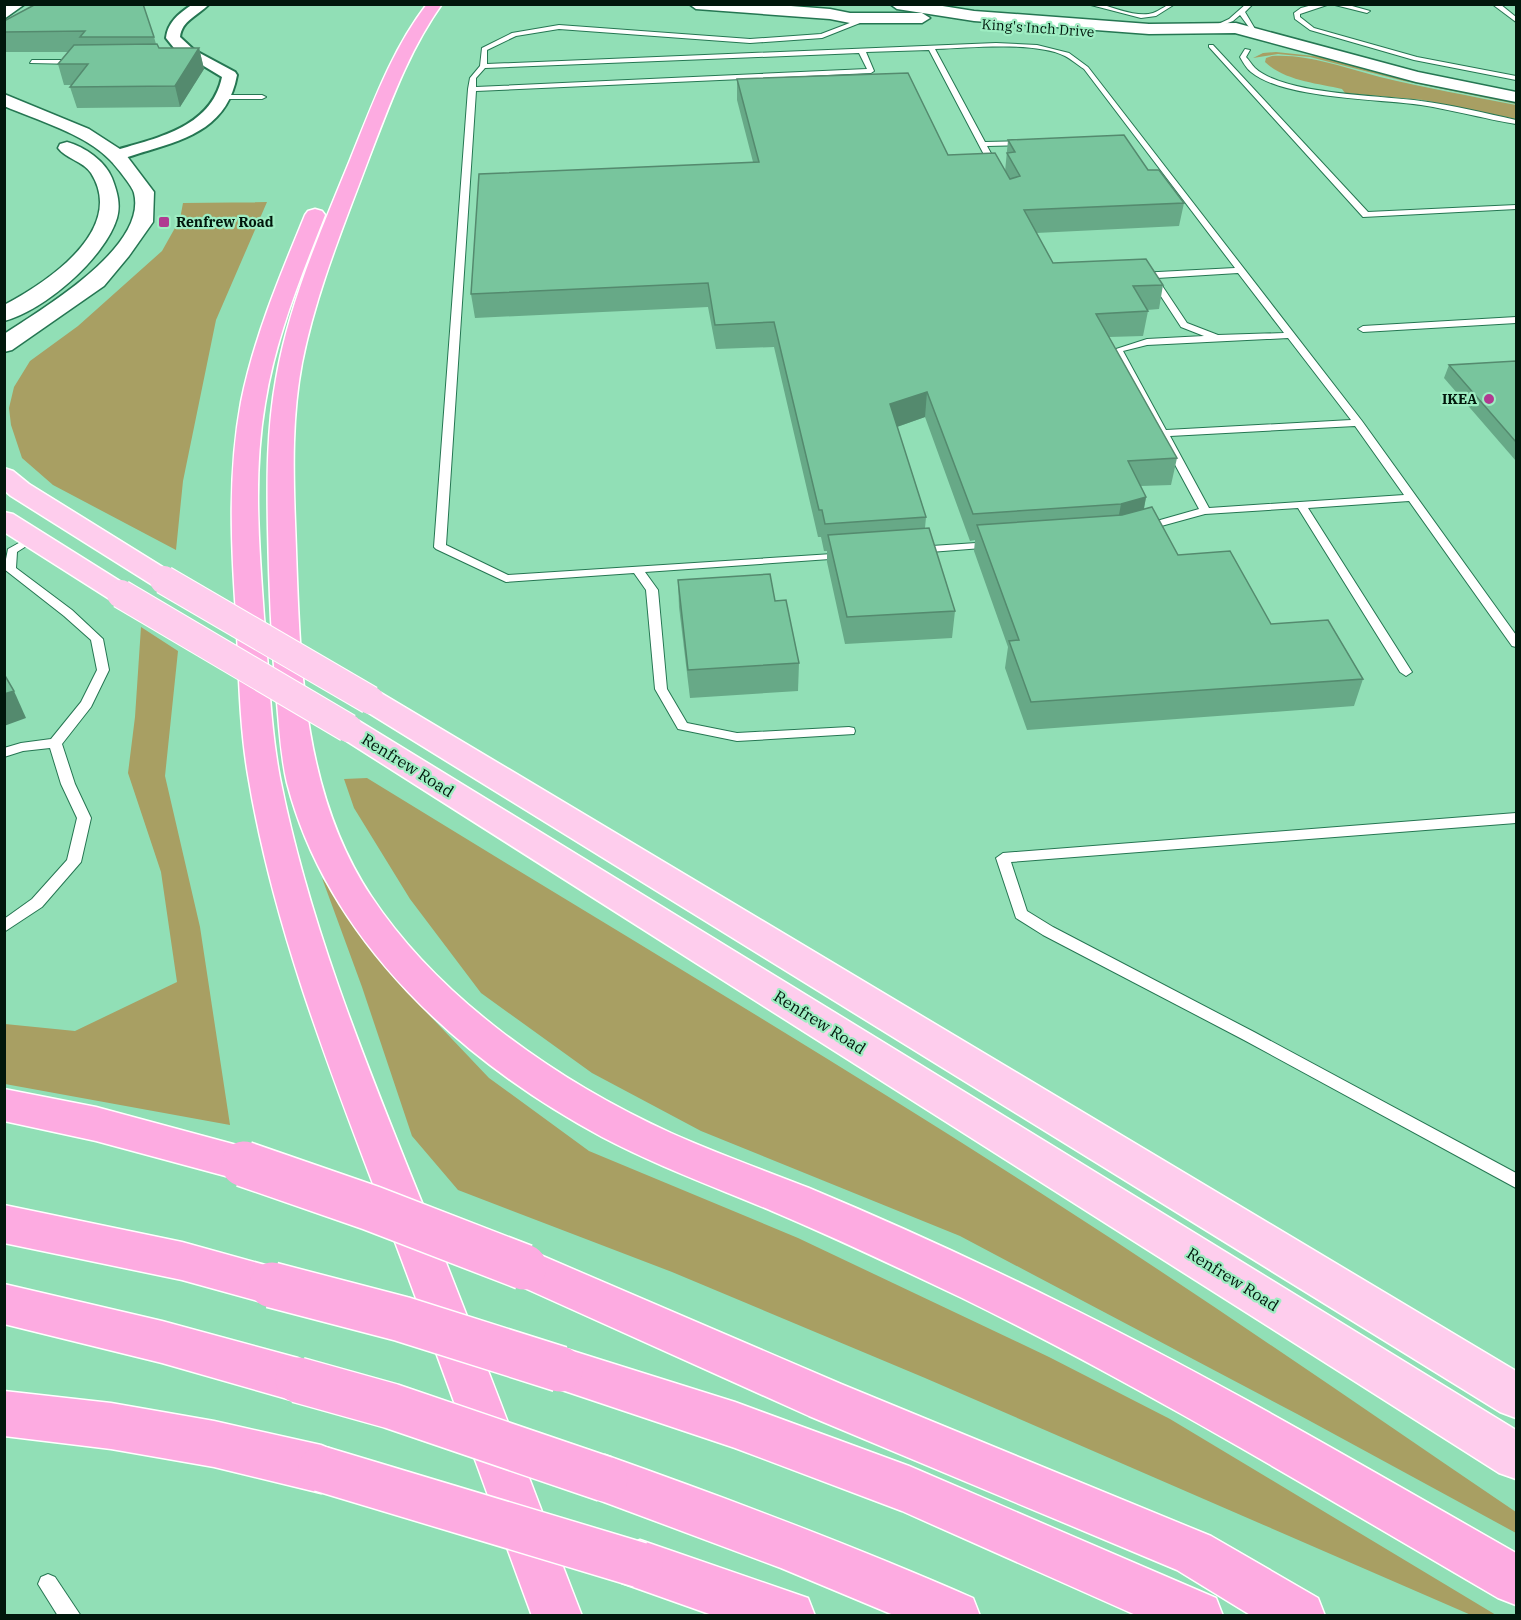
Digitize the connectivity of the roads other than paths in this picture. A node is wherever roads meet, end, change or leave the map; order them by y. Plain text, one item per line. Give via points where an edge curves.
1 (18, 4) edge
2 (204, 4) edge
3 (213, 4) edge
4 (696, 4) edge
5 (887, 4) edge
6 (897, 4) edge
7 (1172, 4) edge
8 (1250, 4) edge
9 (1326, 4) edge
10 (1334, 4) edge
11 (1495, 4) edge
12 (1094, 5) edge
13 (429, 6) edge
14 (1367, 11) dead end
15 (828, 12) edge
16 (1242, 12) junction
17 (4, 14) edge
18 (870, 17) junction
19 (1516, 20) edge
20 (830, 33) junction
21 (1208, 37) junction
22 (1255, 42) junction
23 (931, 48) junction
24 (862, 51) junction
25 (733, 56) junction
26 (181, 60) edge
27 (202, 60) junction
28 (32, 62) edge
29 (89, 62) edge
30 (483, 66) junction
31 (741, 77) junction
32 (1516, 78) edge
33 (472, 89) junction
34 (225, 97) junction
35 (262, 97) dead end
36 (1516, 97) edge
37 (4, 99) edge
38 (4, 119) edge
39 (1516, 122) edge
40 (1129, 138) edge
41 (1140, 138) junction
42 (1039, 142) edge
43 (983, 144) junction
44 (116, 155) junction
45 (1002, 180) edge
46 (1516, 207) edge
47 (1242, 270) junction
48 (1151, 275) junction
49 (1128, 276) edge
50 (4, 314) edge
51 (1516, 320) edge
52 (1363, 329) dead end
53 (1291, 335) junction
54 (1217, 338) junction
55 (4, 345) edge
56 (1358, 423) junction
57 (1163, 434) junction
58 (4, 476) edge
59 (1412, 498) junction
60 (1301, 505) junction
61 (1205, 511) junction
62 (4, 520) edge
63 (1128, 532) edge
64 (33, 538) junction
65 (1000, 544) edge
66 (906, 550) edge
67 (859, 554) edge
68 (637, 570) junction
69 (1516, 643) edge
70 (1406, 672) dead end
71 (359, 714) junction
72 (849, 731) dead end
73 (55, 743) junction
74 (4, 753) edge
75 (1516, 819) edge
76 (4, 927) edge
77 (4, 1105) edge
78 (1516, 1181) edge
79 (4, 1224) edge
80 (4, 1304) edge
81 (1516, 1396) edge
82 (4, 1413) edge
83 (1516, 1456) edge
84 (1516, 1580) edge
85 (48, 1584) dead end
86 (71, 1616) edge
87 (557, 1616) edge
88 (790, 1616) edge
89 (955, 1616) edge
90 (1198, 1616) edge
91 (1300, 1616) edge

1 - 17 street
2 - 3 street
2 - 27 street via 173,27 178,46
4 - 15 street, King's Inch Drive
5 - 18 street via 886,12
6 - 21 street, King's Inch Drive via 974,16
7 - 12 lane via 1154,15 1141,16
8 - 16 lane
9 - 32 lane via 1303,9 1297,18 1312,29 1416,59
10 - 14 lane
11 - 19 lane
13 - 84 highway via 398,61 310,291 294,348 282,427 285,640 299,769 317,824 363,912 382,939 461,1018 505,1055 583,1105 647,1141 791,1200 1045,1317 1308,1459
13 - 87 highway via 395,23 381,48 296,263 270,336 253,404 245,517 258,727 278,844 312,957 370,1122
15 - 18 street, King's Inch Drive
15 - 20 lane
16 - 21 lane
16 - 22 lane
18 - 20 lane
18 - 21 street, King's Inch Drive via 904,16
20 - 30 lane via 750,40 559,27 514,34 484,49
21 - 22 street, King's Inch Drive
21 - 46 lane via 1366,215
22 - 36 street, King's Inch Drive
22 - 39 lane via 1243,57 1248,66 1296,87 1423,104
23 - 24 lane
23 - 41 lane via 996,45 1037,47 1067,54 1086,68
23 - 43 lane
24 - 25 lane
24 - 31 lane via 871,71
25 - 30 lane
25 - 31 lane
26 - 27 lane
27 - 34 street via 230,75
28 - 29 lane
30 - 33 lane via 473,78
31 - 33 lane
33 - 68 lane via 440,546 506,579
34 - 35 lane
34 - 44 street via 217,110 189,131
37 - 44 street via 83,133
38 - 50 street via 60,144 99,170 111,194 108,223 87,253 48,289
40 - 41 lane
41 - 47 lane
42 - 43 lane
43 - 45 lane
44 - 55 street via 144,192 143,222 96,281
47 - 48 lane
47 - 53 lane
48 - 49 lane
48 - 54 lane via 1184,325
51 - 52 lane
53 - 54 lane
53 - 56 lane
54 - 57 lane via 1147,342 1118,350
56 - 57 lane
56 - 59 lane
57 - 61 lane
58 - 71 main road, Renfrew Road, bridge
59 - 60 lane
59 - 69 lane
60 - 61 lane
60 - 70 lane
61 - 63 lane
62 - 64 main road, Renfrew Road
64 - 71 main road, Renfrew Road, bridge via 121,594
64 - 73 lane via 12,552 10,569 97,639 103,670 87,704
65 - 66 lane
67 - 68 lane
68 - 72 lane via 652,590 661,689 683,726 737,737
71 - 81 main road, Renfrew Road
71 - 83 main road, Renfrew Road
73 - 74 lane
73 - 76 lane via 84,818 74,862 37,903
75 - 78 lane via 1003,858 1021,914
77 - 91 highway, bridge via 96,1124 244,1164 524,1267 825,1400 1194,1553
79 - 90 highway, bridge via 182,1261 402,1319 735,1425 909,1490
80 - 89 highway, bridge via 162,1342 391,1406 738,1526
82 - 88 highway, bridge via 214,1444 321,1469 640,1565
85 - 86 lane

